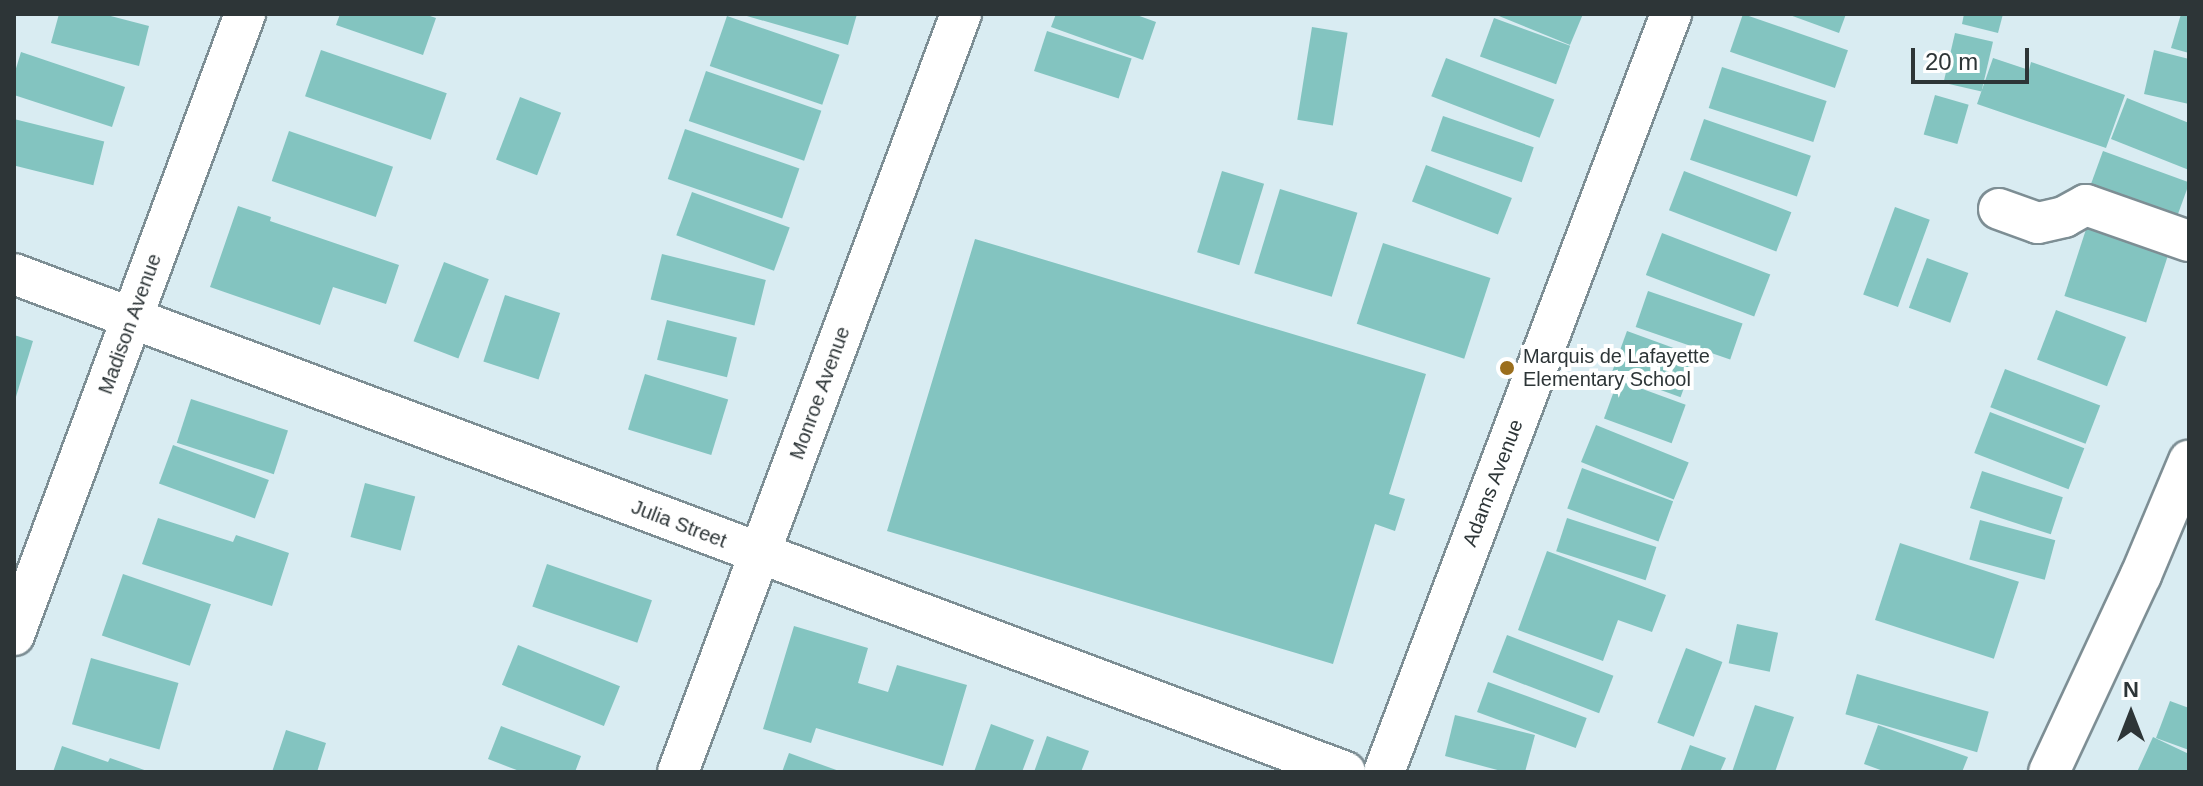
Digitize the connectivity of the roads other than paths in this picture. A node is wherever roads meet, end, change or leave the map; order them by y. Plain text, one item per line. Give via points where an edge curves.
1 (245, 14) edge
2 (961, 14) edge
3 (1671, 14) edge
4 (1999, 209) dead end
5 (2189, 241) edge
6 (14, 274) edge
7 (132, 318) junction
8 (2189, 461) edge
9 (760, 554) junction
10 (14, 635) edge
11 (678, 772) edge
12 (1345, 772) edge
13 (1384, 772) edge
14 (2049, 772) edge

1 - 7 street, Madison Avenue
2 - 9 street, Monroe Avenue
3 - 13 street, Adams Avenue
4 - 5 street via 2038,223 2086,205
6 - 7 street, Julia Street
7 - 9 street, Julia Street
7 - 10 street, Madison Avenue
8 - 14 street
9 - 11 street, Monroe Avenue
9 - 12 street, Julia Street

